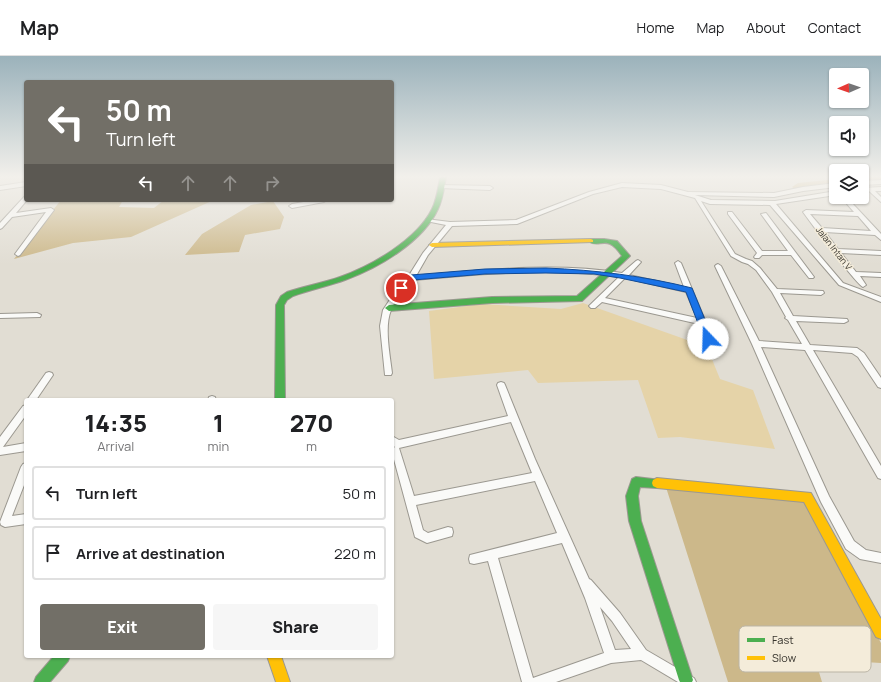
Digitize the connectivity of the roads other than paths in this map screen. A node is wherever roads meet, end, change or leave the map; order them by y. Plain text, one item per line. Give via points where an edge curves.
1 (18, 206) edge
2 (435, 206) edge
3 (558, 206) edge
4 (702, 206) edge
5 (775, 206) edge
6 (852, 206) edge
7 (730, 213) dead end
8 (764, 214) dead end
9 (859, 214) junction
10 (10, 215) junction
11 (428, 220) junction
12 (450, 224) junction
13 (1, 225) edge
14 (820, 230) junction
15 (876, 233) junction
16 (881, 238) edge
17 (432, 245) junction
18 (836, 251) junction
19 (760, 253) junction
20 (794, 253) junction
21 (881, 253) edge
22 (18, 254) dead end
23 (638, 262) dead end
24 (750, 262) junction
25 (678, 263) dead end
26 (718, 266) dead end
27 (609, 274) junction
28 (854, 274) junction
29 (881, 275) edge
30 (622, 276) junction
31 (811, 277) dead end
32 (411, 278) junction
33 (863, 285) dead end
34 (689, 290) junction
35 (774, 291) junction
36 (821, 293) dead end
37 (600, 299) junction
38 (881, 300) edge
39 (593, 306) dead end
40 (388, 309) junction
41 (37, 315) dead end
42 (0, 316) edge
43 (790, 318) junction
44 (844, 321) dead end
45 (702, 322) junction
46 (708, 339) dead end
47 (756, 344) junction
48 (806, 347) junction
49 (388, 372) dead end
50 (49, 375) dead end
51 (501, 385) dead end
52 (881, 385) edge
53 (32, 398) edge
54 (280, 398) edge
55 (24, 410) edge
56 (513, 418) junction
57 (4, 433) edge
58 (0, 444) edge
59 (394, 446) edge
60 (24, 447) edge
61 (0, 451) edge
62 (24, 472) edge
63 (881, 475) edge
64 (538, 476) junction
65 (411, 501) junction
66 (24, 519) edge
67 (448, 532) dead end
68 (563, 537) junction
69 (492, 555) junction
70 (881, 558) edge
71 (474, 559) dead end
72 (584, 580) junction
73 (881, 632) edge
74 (642, 654) junction
75 (611, 657) junction
76 (61, 658) edge
77 (275, 658) edge
78 (688, 681) edge
79 (41, 682) edge
80 (283, 682) edge
81 (528, 682) edge
82 (538, 682) edge

1 - 10 street
2 - 11 street
3 - 12 street via 518,222
4 - 24 street via 733,255
5 - 38 street via 841,284
6 - 9 street
7 - 19 street
8 - 20 street
9 - 14 street, Jalan Intan V via 806,212
9 - 15 street
10 - 13 street
10 - 22 street via 51,210
11 - 12 street
11 - 54 street via 397,248 371,265 284,298 280,305 279,322
12 - 17 street
14 - 15 street
14 - 18 street, Jalan Intan V
15 - 16 street
17 - 27 street via 613,241 626,256
17 - 32 street
18 - 21 street
18 - 28 street, Jalan Intan V
19 - 20 street
19 - 24 street
20 - 31 street
23 - 30 street
24 - 35 street
25 - 34 street
26 - 47 street
27 - 30 street
27 - 32 street via 491,271
27 - 40 street via 576,300 492,300
28 - 29 street
28 - 33 street, Jalan Intan V
30 - 34 street
30 - 37 street
32 - 40 street via 401,288
34 - 45 street
35 - 36 street
35 - 43 street
37 - 39 street
37 - 45 street
40 - 49 street via 384,326
41 - 42 street
43 - 44 street
43 - 48 street
45 - 46 street
47 - 48 street
47 - 70 street via 825,499 850,545 864,555
48 - 52 street via 854,350 861,355
48 - 63 street
50 - 53 street
51 - 56 street
55 - 57 street
56 - 59 street
56 - 64 street
57 - 58 street
59 - 65 street
60 - 61 street
62 - 66 street via 6,522
64 - 65 street
64 - 68 street
65 - 67 street via 419,533 427,538
68 - 69 street
68 - 72 street
69 - 71 street
69 - 81 street
72 - 74 street via 616,617
72 - 75 street
73 - 78 street via 807,497 639,481 636,482 632,496 635,520
74 - 75 street
74 - 78 street
75 - 82 street
76 - 79 street
77 - 80 street

